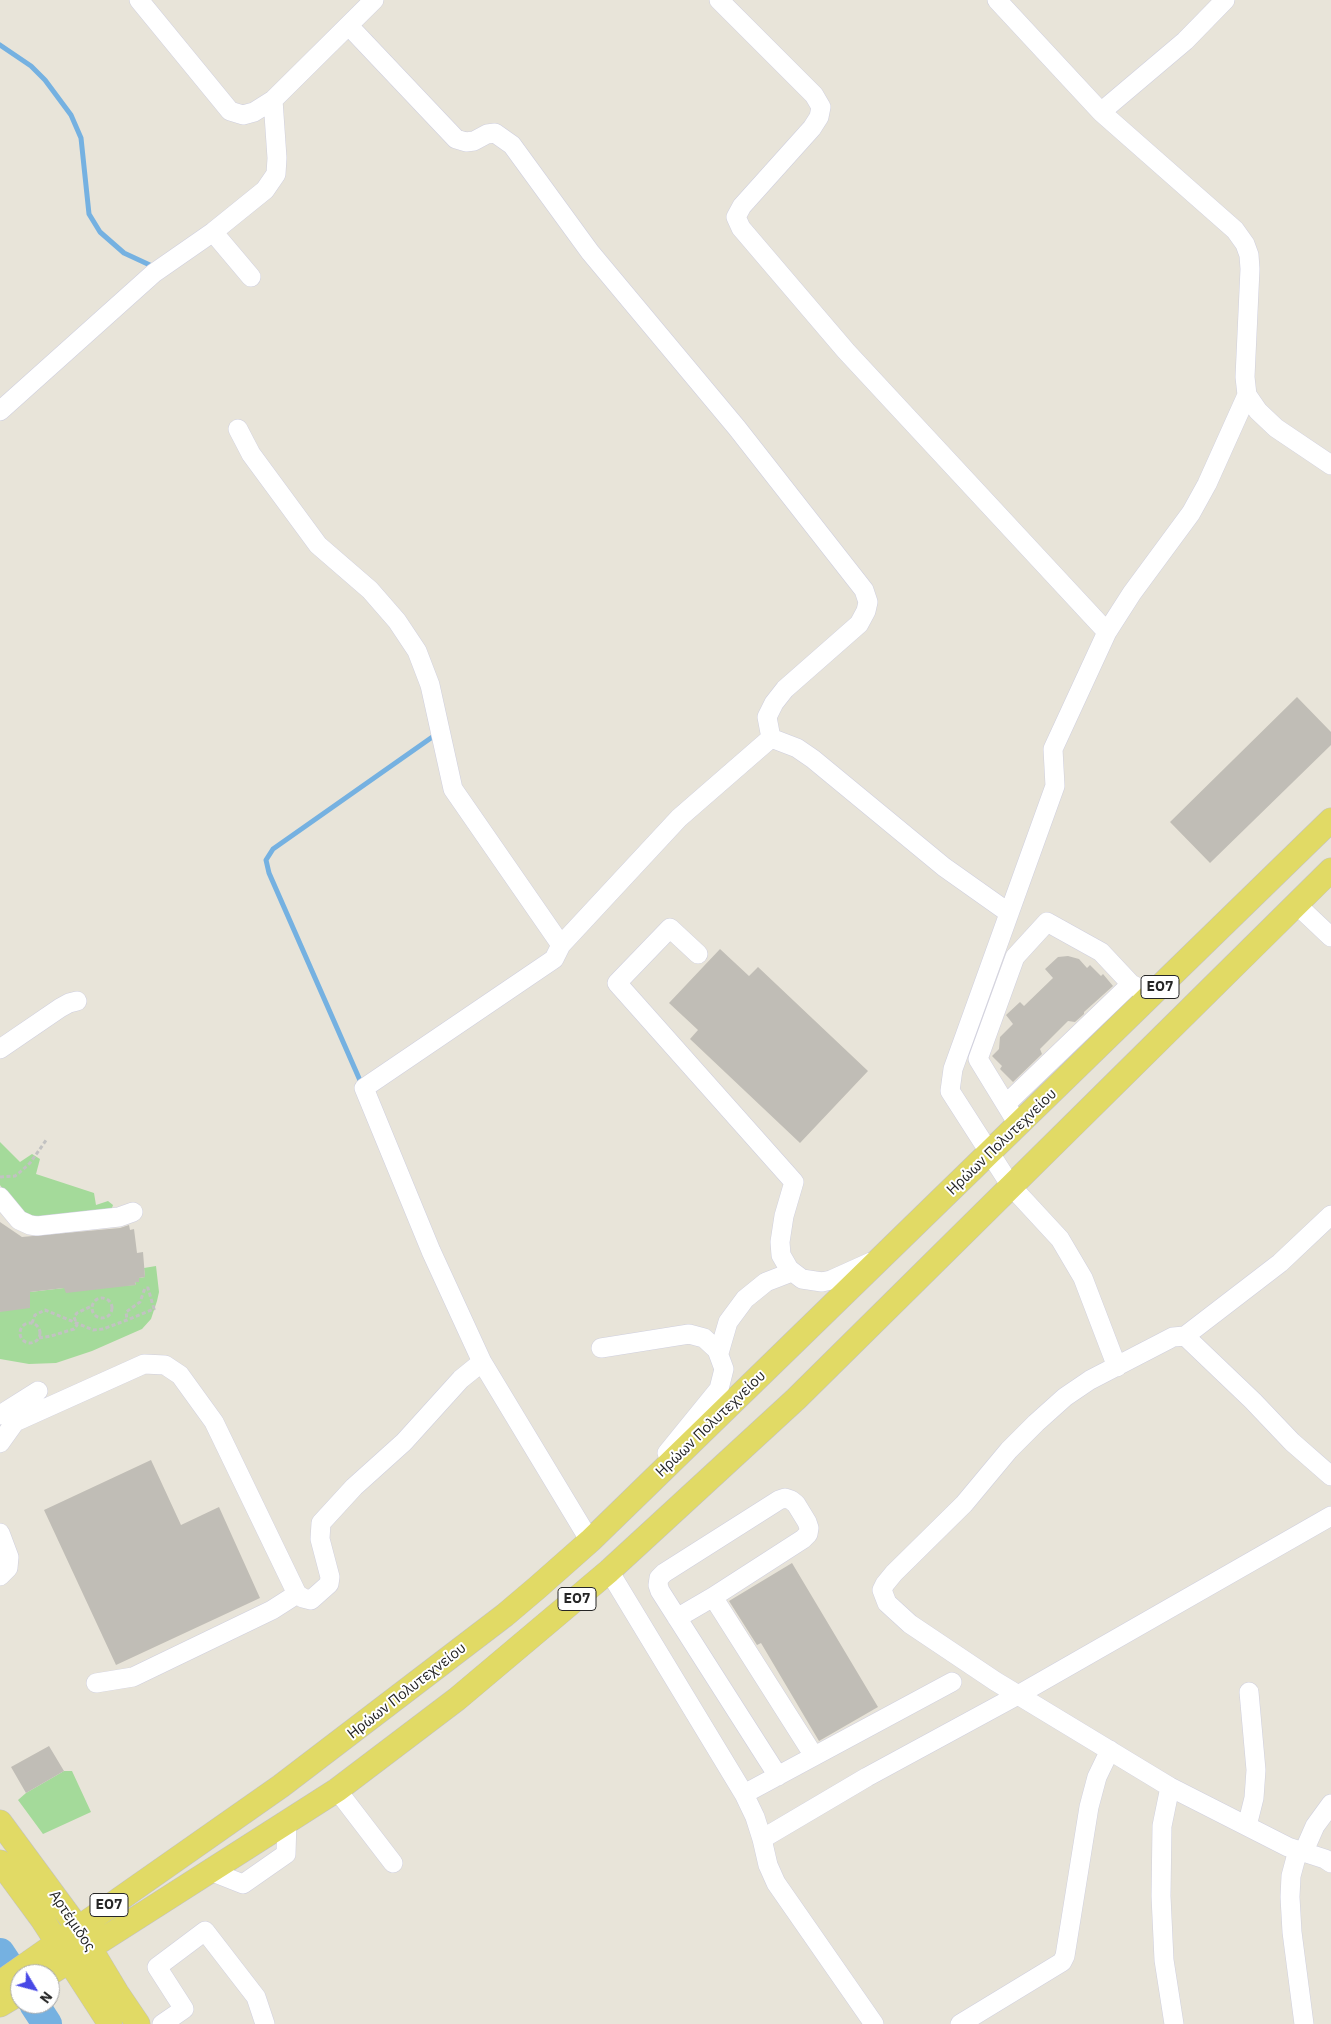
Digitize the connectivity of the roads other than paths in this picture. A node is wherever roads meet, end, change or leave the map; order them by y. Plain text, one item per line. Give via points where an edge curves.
1 (138, 0) edge
2 (374, 0) edge
3 (719, 0) edge
4 (997, 0) edge
5 (1225, 0) edge
6 (349, 26) junction
7 (273, 100) junction
8 (1102, 112) junction
9 (213, 232) junction
10 (251, 277) dead end
11 (1247, 395) junction
12 (2, 403) edge
13 (238, 430) dead end
14 (1331, 465) edge
15 (1107, 632) junction
16 (771, 738) junction
17 (1331, 820) edge
18 (1331, 870) edge
19 (1296, 904) junction
20 (1009, 913) junction
21 (1331, 937) edge
22 (561, 945) junction
23 (698, 954) dead end
24 (1131, 984) junction
25 (1152, 995) junction
26 (77, 1001) dead end
27 (0, 1049) edge
28 (1006, 1104) junction
29 (1019, 1126) junction
30 (990, 1154) junction
31 (1011, 1186) junction
32 (0, 1197) edge
33 (133, 1212) dead end
34 (1331, 1215) edge
35 (884, 1256) junction
36 (792, 1272) junction
37 (1184, 1336) junction
38 (601, 1348) dead end
39 (719, 1353) junction
40 (482, 1362) junction
41 (1117, 1366) junction
42 (38, 1391) dead end
43 (0, 1414) edge
44 (0, 1444) edge
45 (1331, 1476) edge
46 (617, 1515) junction
47 (1331, 1516) edge
48 (0, 1533) edge
49 (590, 1541) junction
50 (609, 1572) junction
51 (0, 1576) edge
52 (297, 1594) junction
53 (713, 1597) junction
54 (677, 1618) junction
55 (952, 1682) dead end
56 (96, 1683) dead end
57 (1249, 1692) dead end
58 (1018, 1695) junction
59 (1110, 1750) junction
60 (814, 1756) junction
61 (778, 1776) junction
62 (1170, 1787) junction
63 (336, 1790) junction
64 (744, 1794) junction
65 (1331, 1804) edge
66 (0, 1822) edge
67 (1248, 1826) junction
68 (762, 1839) junction
69 (1301, 1851) junction
70 (0, 1862) edge
71 (1331, 1862) edge
72 (393, 1863) dead end
73 (78, 1928) junction
74 (91, 1947) junction
75 (52, 1962) edge
76 (7, 1992) edge
77 (110, 2024) edge
78 (138, 2024) edge
79 (162, 2024) edge
80 (265, 2024) edge
81 (874, 2024) edge
82 (960, 2024) edge
83 (1174, 2024) edge
84 (1304, 2024) edge

1 - 7 street via 230,111 243,115
2 - 6 street
3 - 15 street via 814,95 821,107 820,117 812,128 742,206 736,217 741,228 846,350
4 - 8 street
5 - 8 street via 1185,41
6 - 7 street
6 - 16 street via 456,139 474,141 495,133 512,145 590,252 737,428 864,590 868,602 859,624 785,689 774,703 767,717
7 - 9 street via 276,174 266,190
8 - 11 street via 1235,230 1245,244 1250,269
9 - 10 street
9 - 12 street via 159,269
11 - 14 street via 1276,428
11 - 15 street via 1191,513
13 - 22 street via 251,454 318,545 370,590 417,651 430,685 454,789
15 - 20 street via 1052,749 1054,786
16 - 20 street via 797,748 813,759 944,867
16 - 22 street via 679,818
17 - 25 main road, Ηρώων Πολυτεχνείου / ΕΟ7
18 - 19 main road, ΕΟ7
19 - 21 street
19 - 31 main road, ΕΟ7
20 - 30 street via 957,1053 950,1091
22 - 40 street via 554,959 364,1088 430,1251
23 - 36 street via 670,928 617,984 794,1182 780,1242 783,1259
24 - 25 street
24 - 28 street
24 - 28 street via 1102,952 1048,922 1015,957 978,1059
25 - 29 main road, Ηρώων Πολυτεχνείου / ΕΟ7
26 - 27 street via 60,1008
28 - 29 street
29 - 30 main road, Ηρώων Πολυτεχνείου / ΕΟ7
30 - 31 street
30 - 35 main road, Ηρώων Πολυτεχνείου / ΕΟ7
31 - 41 street via 1060,1240 1083,1278
31 - 50 main road, ΕΟ7 via 796,1399
32 - 33 street via 19,1220 37,1226 112,1218
34 - 37 street via 1280,1263
35 - 36 street via 822,1282 805,1280
35 - 46 main road, Ηρώων Πολυτεχνείου / ΕΟ7
36 - 39 street via 766,1282 744,1299 728,1322
37 - 41 street via 1173,1337
37 - 45 street
38 - 39 street via 688,1334 704,1338
39 - 46 street via 724,1369 718,1392
40 - 49 street
40 - 52 street via 461,1379 404,1442 321,1522 320,1539 329,1584 311,1600
41 - 58 street via 1090,1380 1036,1423 964,1504 883,1587 887,1603 910,1624 966,1664
42 - 43 street
44 - 52 street via 15,1422 144,1364 165,1365 180,1375 214,1422
46 - 49 main road, Ηρώων Πολυτεχνείου / ΕΟ7
47 - 58 street
48 - 51 street via 9,1557 8,1568
49 - 73 main road, Ηρώων Πολυτεχνείου / ΕΟ7 via 505,1615 341,1741
50 - 63 main road, ΕΟ7 via 457,1699
50 - 64 street
52 - 56 street via 272,1610 133,1678
53 - 54 street
53 - 54 street via 808,1534 807,1522 791,1500 779,1500 659,1578 660,1591
53 - 60 street
54 - 61 street
55 - 60 street
57 - 67 street via 1256,1786
58 - 59 street
58 - 68 street via 874,1773
59 - 62 street
59 - 82 street via 1097,1777 1089,1807 1062,1962
60 - 61 street
61 - 64 street
62 - 67 street
62 - 83 street via 1162,1826 1161,1896 1164,1960
63 - 72 street
63 - 74 main road, ΕΟ7
64 - 68 street
65 - 69 street
66 - 73 main road, Αρτέμιδος
67 - 69 street
68 - 81 street via 776,1883
69 - 71 street
69 - 84 street via 1291,1876 1290,1896
70 - 75 main road, Αρτέμιδος
73 - 74 main road, Αρτέμιδος / ΕΟ7
73 - 75 main road, Ηρώων Πολυτεχνείου / ΕΟ7
74 - 75 main road, ΕΟ7
74 - 78 main road, Αρτέμιδος / ΕΟ7
75 - 76 main road
75 - 77 main road, Αρτέμιδος
79 - 80 street via 184,2008 157,1967 205,1931 256,1997

